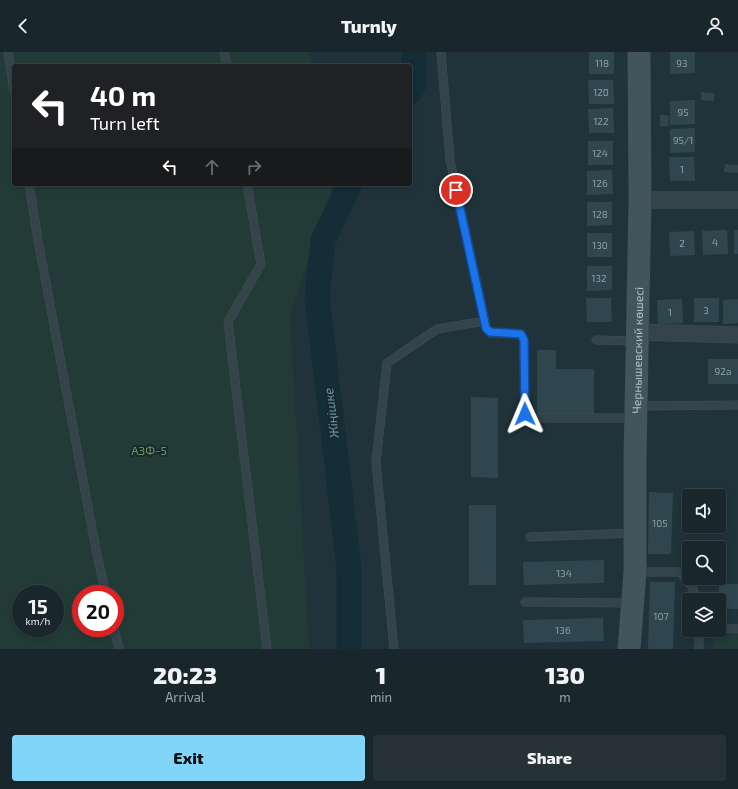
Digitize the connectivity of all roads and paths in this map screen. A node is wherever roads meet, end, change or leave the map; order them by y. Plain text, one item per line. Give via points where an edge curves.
1 (8, 52) edge
2 (224, 52) edge
3 (441, 52) edge
4 (639, 52) edge
5 (227, 64) edge
6 (12, 78) edge
7 (29, 186) edge
8 (247, 186) edge
9 (640, 200) junction
10 (738, 200) edge
11 (485, 321) junction
12 (738, 336) edge
13 (637, 337) junction
14 (596, 340) dead end
15 (738, 406) edge
16 (635, 412) junction
17 (635, 533) junction
18 (530, 537) dead end
19 (636, 572) junction
20 (104, 585) edge
21 (694, 593) edge
22 (525, 602) dead end
23 (633, 603) junction
24 (726, 629) edge
25 (738, 629) edge
26 (116, 637) edge
27 (700, 637) edge
28 (119, 649) edge
29 (267, 649) edge
30 (394, 649) edge
31 (630, 649) edge
32 (699, 649) edge

1 - 6 lane
2 - 5 lane
3 - 11 lane via 450,160
4 - 9 street, Чернышевский көшесі
7 - 20 lane
8 - 29 lane via 261,264 228,322
9 - 10 street
9 - 13 street, Чернышевский көшесі
11 - 16 lane via 490,332 521,334 524,340 525,414 531,418
11 - 30 lane via 436,328 387,363 376,462
12 - 13 street
13 - 14 lane
13 - 16 street, Чернышевский көшесі
15 - 16 lane
16 - 17 street, Чернышевский көшесі
17 - 18 lane
17 - 19 street, Чернышевский көшесі
19 - 21 lane via 680,572
19 - 23 street, Чернышевский көшесі
22 - 23 lane
23 - 31 street, Чернышевский көшесі
24 - 25 lane
26 - 28 lane
27 - 32 lane

